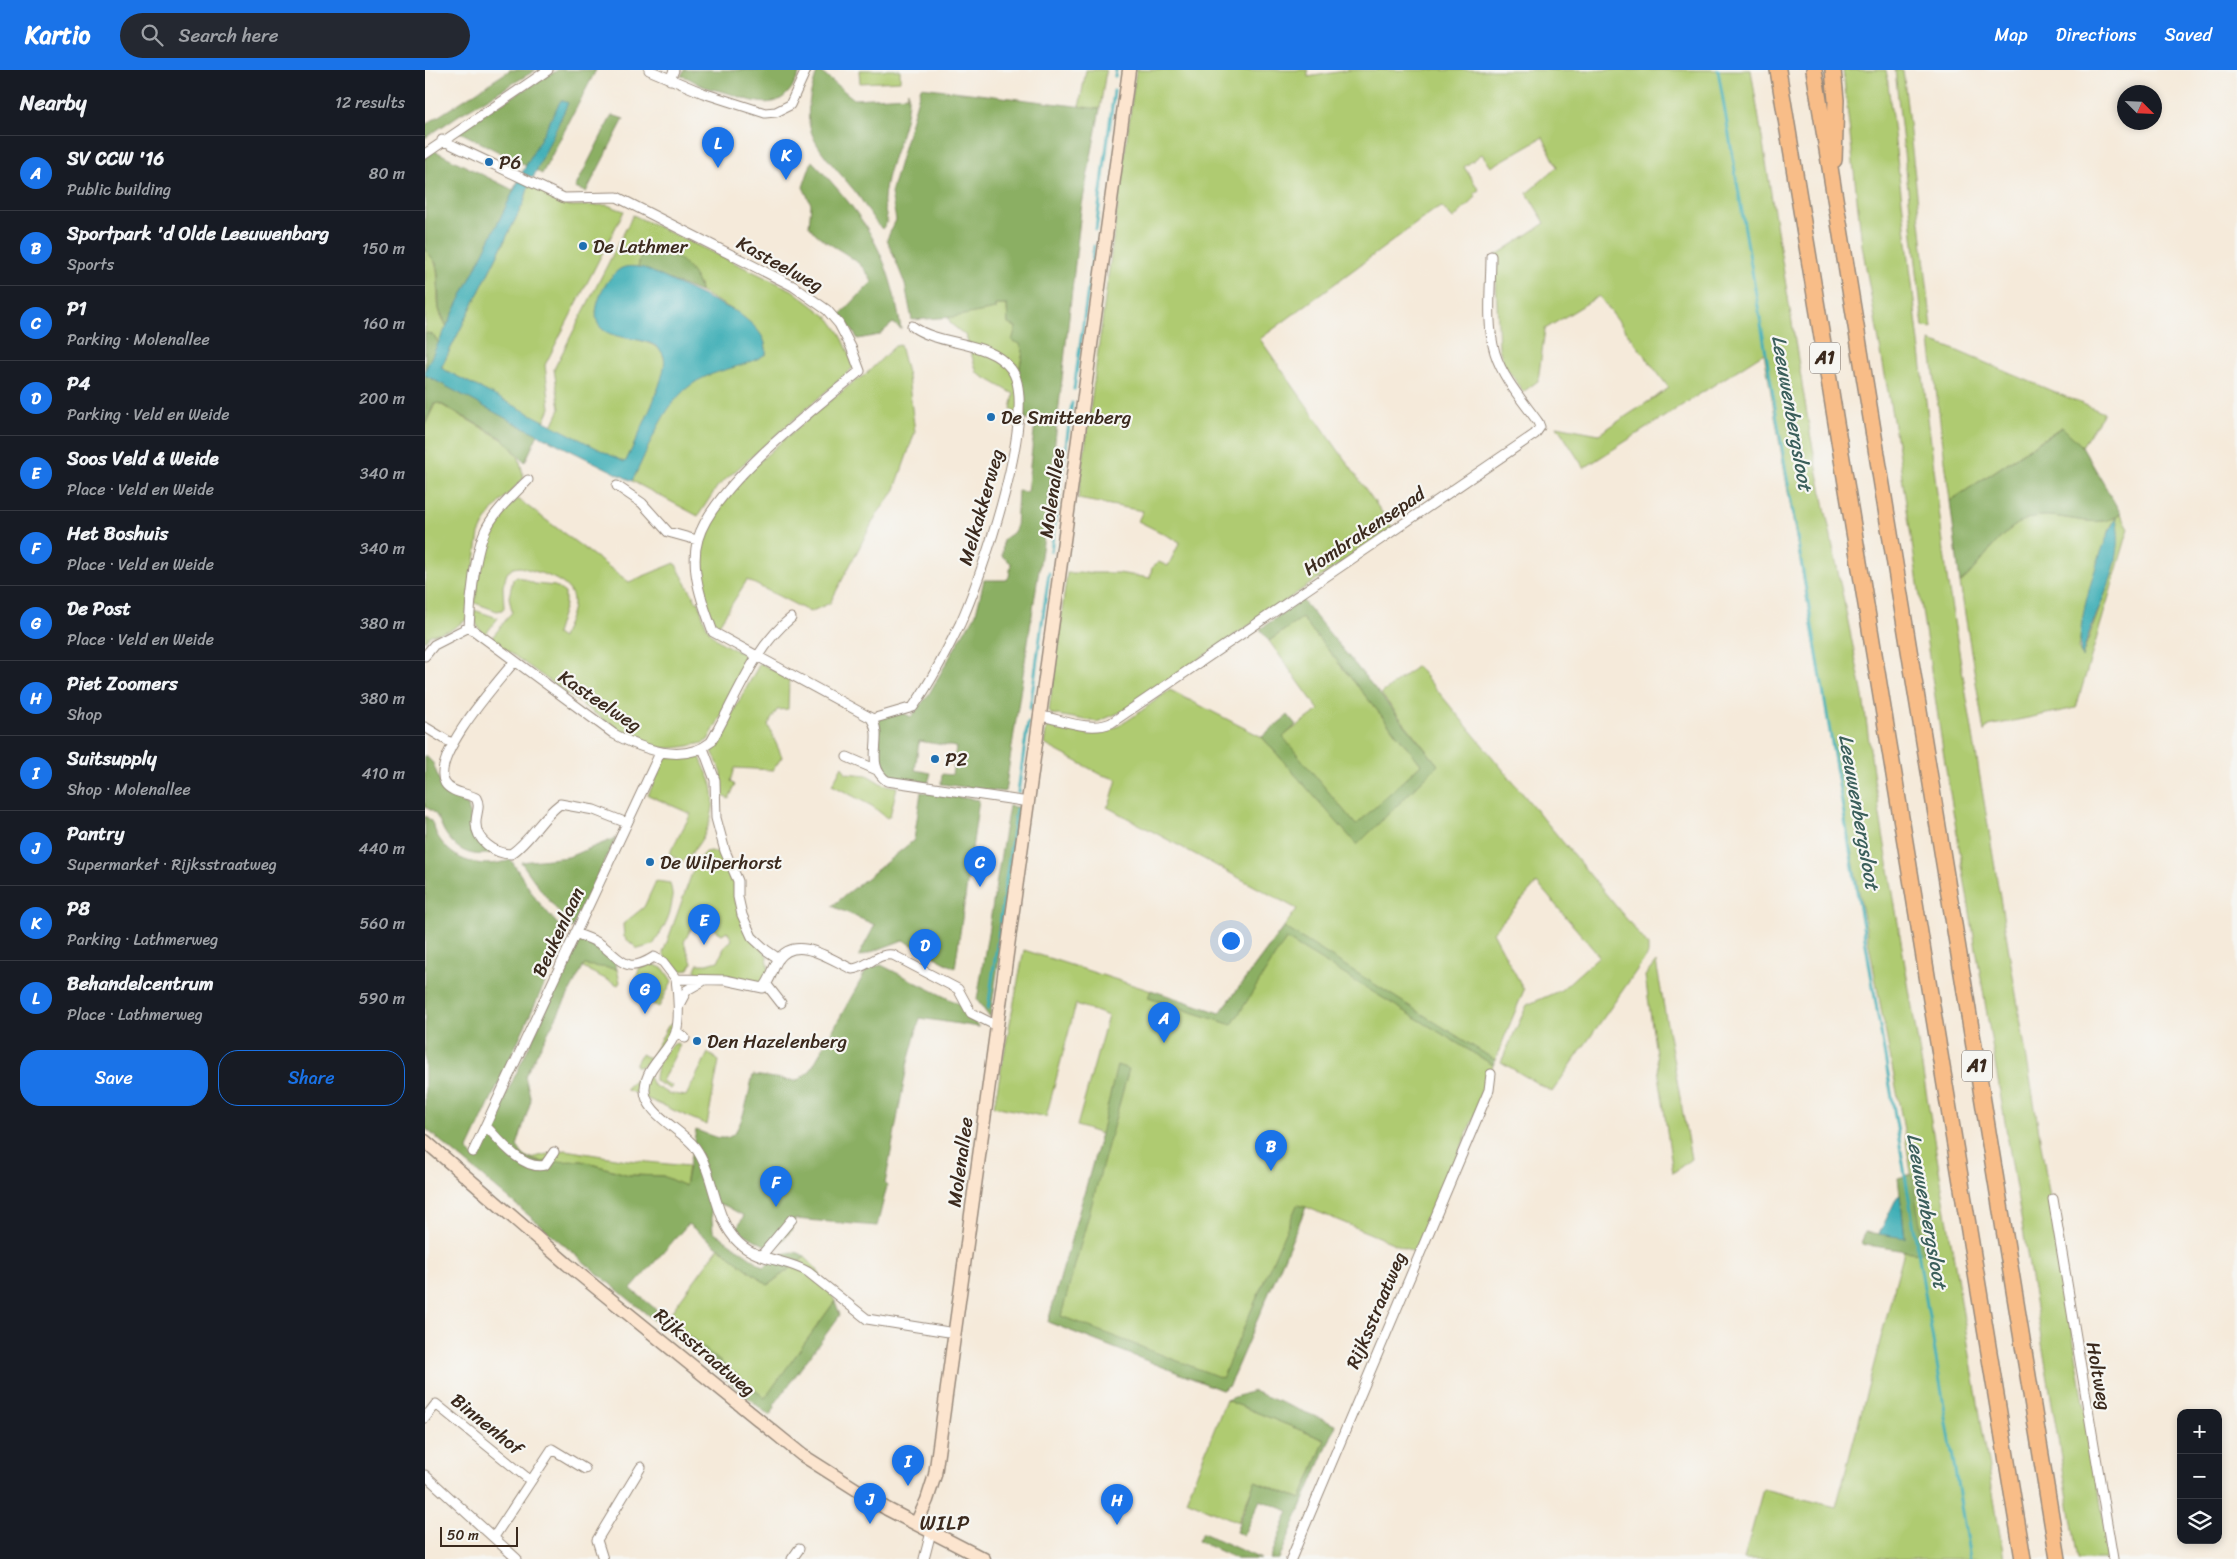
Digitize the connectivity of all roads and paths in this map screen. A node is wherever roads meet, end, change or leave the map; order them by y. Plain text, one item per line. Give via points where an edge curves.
1 (548, 70) edge
2 (649, 70) edge
3 (674, 70) edge
4 (806, 70) edge
5 (1129, 70) edge
6 (1770, 70) edge
7 (1779, 70) edge
8 (1814, 70) edge
9 (1833, 70) edge
10 (669, 80) junction
11 (1783, 100) junction
12 (443, 140) junction
13 (425, 154) edge
14 (1833, 199) junction
15 (1491, 256) dead end
16 (912, 326) dead end
17 (528, 480) dead end
18 (617, 486) dead end
19 (697, 540) junction
20 (791, 618) dead end
21 (469, 627) junction
22 (425, 656) edge
23 (758, 657) junction
24 (514, 662) junction
25 (1041, 716) junction
26 (870, 717) junction
27 (425, 727) edge
28 (453, 744) junction
29 (703, 748) junction
30 (661, 753) junction
31 (847, 757) dead end
32 (877, 770) junction
33 (1029, 802) junction
34 (627, 823) junction
35 (575, 933) junction
36 (779, 959) junction
37 (676, 979) junction
38 (703, 981) junction
39 (767, 985) junction
40 (781, 1003) dead end
41 (679, 1006) junction
42 (997, 1026) junction
43 (676, 1031) junction
44 (685, 1038) dead end
45 (1491, 1074) dead end
46 (486, 1126) junction
47 (425, 1141) edge
48 (473, 1152) dead end
49 (554, 1152) dead end
50 (2053, 1199) dead end
51 (792, 1219) dead end
52 (761, 1256) junction
53 (955, 1333) junction
54 (425, 1418) edge
55 (641, 1467) dead end
56 (585, 1469) dead end
57 (425, 1475) edge
58 (531, 1481) junction
59 (916, 1524) junction
60 (931, 1532) junction
61 (494, 1537) junction
62 (799, 1549) dead end
63 (517, 1559) edge
64 (603, 1559) edge
65 (792, 1559) edge
66 (924, 1559) edge
67 (984, 1559) edge
68 (1291, 1559) edge
69 (2023, 1559) edge
70 (2058, 1559) edge
71 (2113, 1559) edge

1 - 12 street
2 - 10 street
3 - 10 street
4 - 10 street via 789,105 776,112 765,113
5 - 25 main road, Molenallee
6 - 11 highway, A1
7 - 11 highway, A1
8 - 14 highway, A1
9 - 14 highway, A1 via 1836,100
11 - 69 highway, A1
12 - 13 street
12 - 19 street, Kasteelweg via 564,198 608,196 629,204 808,295 839,324 860,371 762,455 726,492 705,520
14 - 70 highway, A1
15 - 25 street, Hombrakensepad via 1495,353 1504,374 1538,422 1540,427 1535,434 1111,723 1087,726
16 - 26 street, Melkakkerweg via 997,357 1017,378 1020,408 1008,479 980,571 960,623 913,707
17 - 21 street via 501,507 482,537
18 - 19 street via 642,503 668,532
19 - 23 street, Kasteelweg via 697,577 713,632
20 - 23 street via 779,628
21 - 22 street via 434,645
21 - 24 street, Kasteelweg
23 - 26 street
23 - 29 street via 711,742
24 - 28 street
24 - 30 street, Kasteelweg via 614,734
25 - 33 main road, Molenallee
26 - 32 street via 875,728
27 - 28 street
28 - 34 street via 443,770 446,784 476,798 479,810 476,822 481,838 500,854 511,854 518,849 560,804 594,810
29 - 30 street, Kasteelweg
29 - 36 street via 715,780 716,818 738,881 742,915 752,937
30 - 34 street, Beukenlaan
31 - 32 street
32 - 33 street via 892,783
33 - 42 main road, Molenallee
34 - 35 street, Beukenlaan
35 - 37 street via 602,945 625,964 632,966 654,957 663,962
35 - 46 street, Beukenlaan
36 - 39 street
36 - 42 street via 795,947 823,955 852,969 868,965 883,955 893,955 958,989 971,1013
37 - 38 street
37 - 41 street
38 - 39 street via 725,980 757,988
38 - 41 street via 687,990
39 - 40 street
41 - 43 street
42 - 53 main road, Molenallee
43 - 44 street
43 - 52 street via 647,1078 645,1093 648,1102 695,1147 709,1172 728,1230 745,1248
45 - 68 street, Rijksstraatweg via 1485,1099
46 - 48 street, Beukenlaan
46 - 49 street via 532,1165 545,1164
47 - 59 main road, Rijksstraatweg via 567,1264 781,1439 859,1493
50 - 71 street, Holtweg
51 - 52 street
52 - 53 street via 804,1269 867,1319
53 - 59 main road, Molenallee via 935,1475
54 - 58 street, Binnenhof via 436,1404
55 - 64 street via 597,1540
56 - 58 street, Binnenhof via 552,1449
57 - 61 street
58 - 61 street, Binnenhof
59 - 60 main road, Rijksstraatweg
60 - 66 street
60 - 67 main road, Rijksstraatweg
61 - 63 street
62 - 65 street

